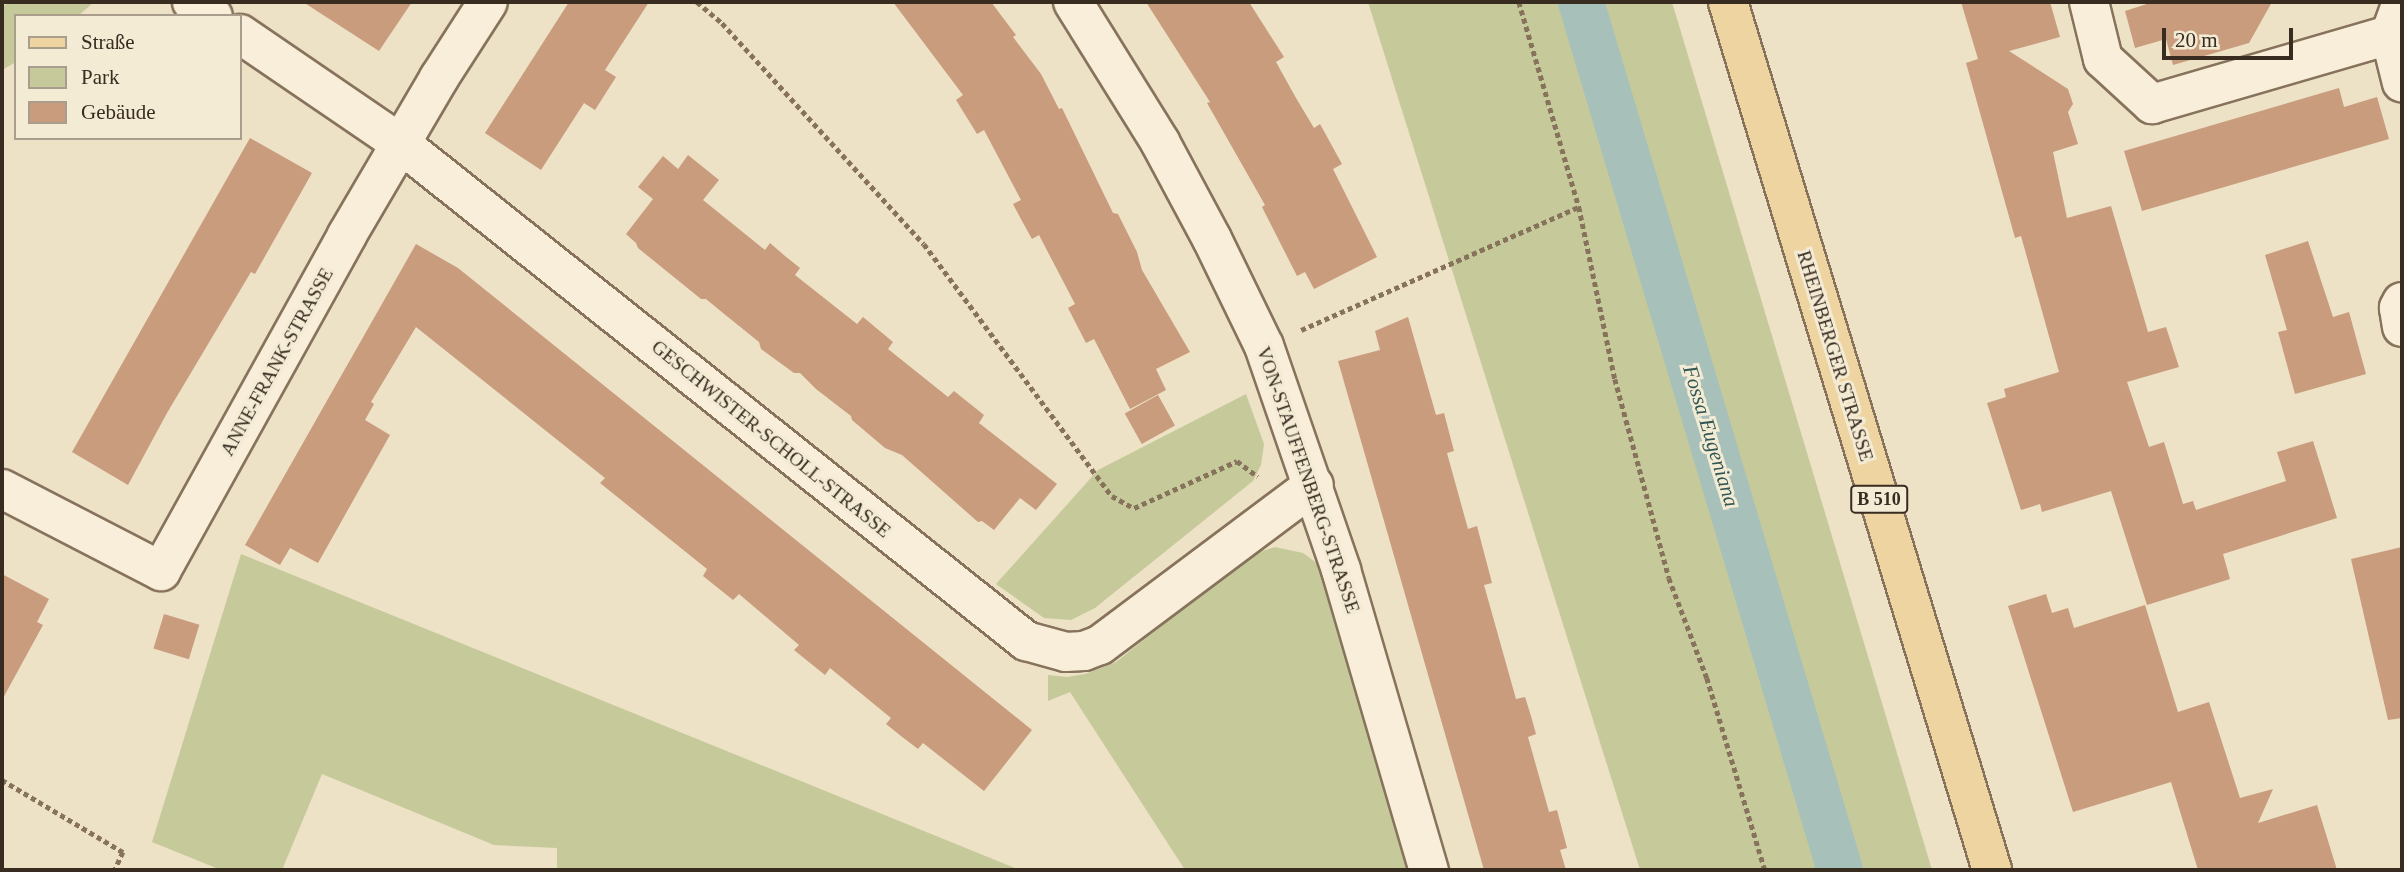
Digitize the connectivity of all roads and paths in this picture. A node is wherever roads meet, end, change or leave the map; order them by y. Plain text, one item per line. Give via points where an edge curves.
1 (192, 2) edge
2 (488, 2) edge
3 (697, 2) edge
4 (1073, 2) edge
5 (1519, 2) edge
6 (1728, 2) edge
7 (2089, 2) edge
8 (210, 14) edge
9 (2396, 18) edge
10 (242, 35) edge
11 (2402, 83) edge
12 (401, 144) junction
13 (1579, 207) junction
14 (2402, 302) edge
15 (2402, 327) edge
16 (1264, 346) junction
17 (2, 489) edge
18 (1302, 492) junction
19 (2, 780) edge
20 (115, 870) edge
21 (1429, 870) edge
22 (1765, 870) edge
23 (1992, 870) edge

1 - 8 street
2 - 12 street, ANNE-FRANK-STRASSE
3 - 18 path via 722,23 924,244 1112,496 1134,508 1237,461
4 - 16 street, VON-STAUFFENBERG-STRASSE via 1160,142
5 - 13 path
6 - 23 main road, RHEINBERGER STRASSE / B 510
7 - 9 street via 2103,59 2152,104
9 - 11 street
10 - 12 street, GESCHWISTER-SCHOLL-STRASSE
12 - 17 street, ANNE-FRANK-STRASSE via 161,571
12 - 18 street, GESCHWISTER-SCHOLL-STRASSE via 1026,641 1066,652 1100,645
13 - 16 path
13 - 22 path via 1615,379 1669,578 1707,678
14 - 15 street
16 - 18 street, VON-STAUFFENBERG-STRASSE
18 - 21 street, VON-STAUFFENBERG-STRASSE via 1342,569
19 - 20 path via 123,852

